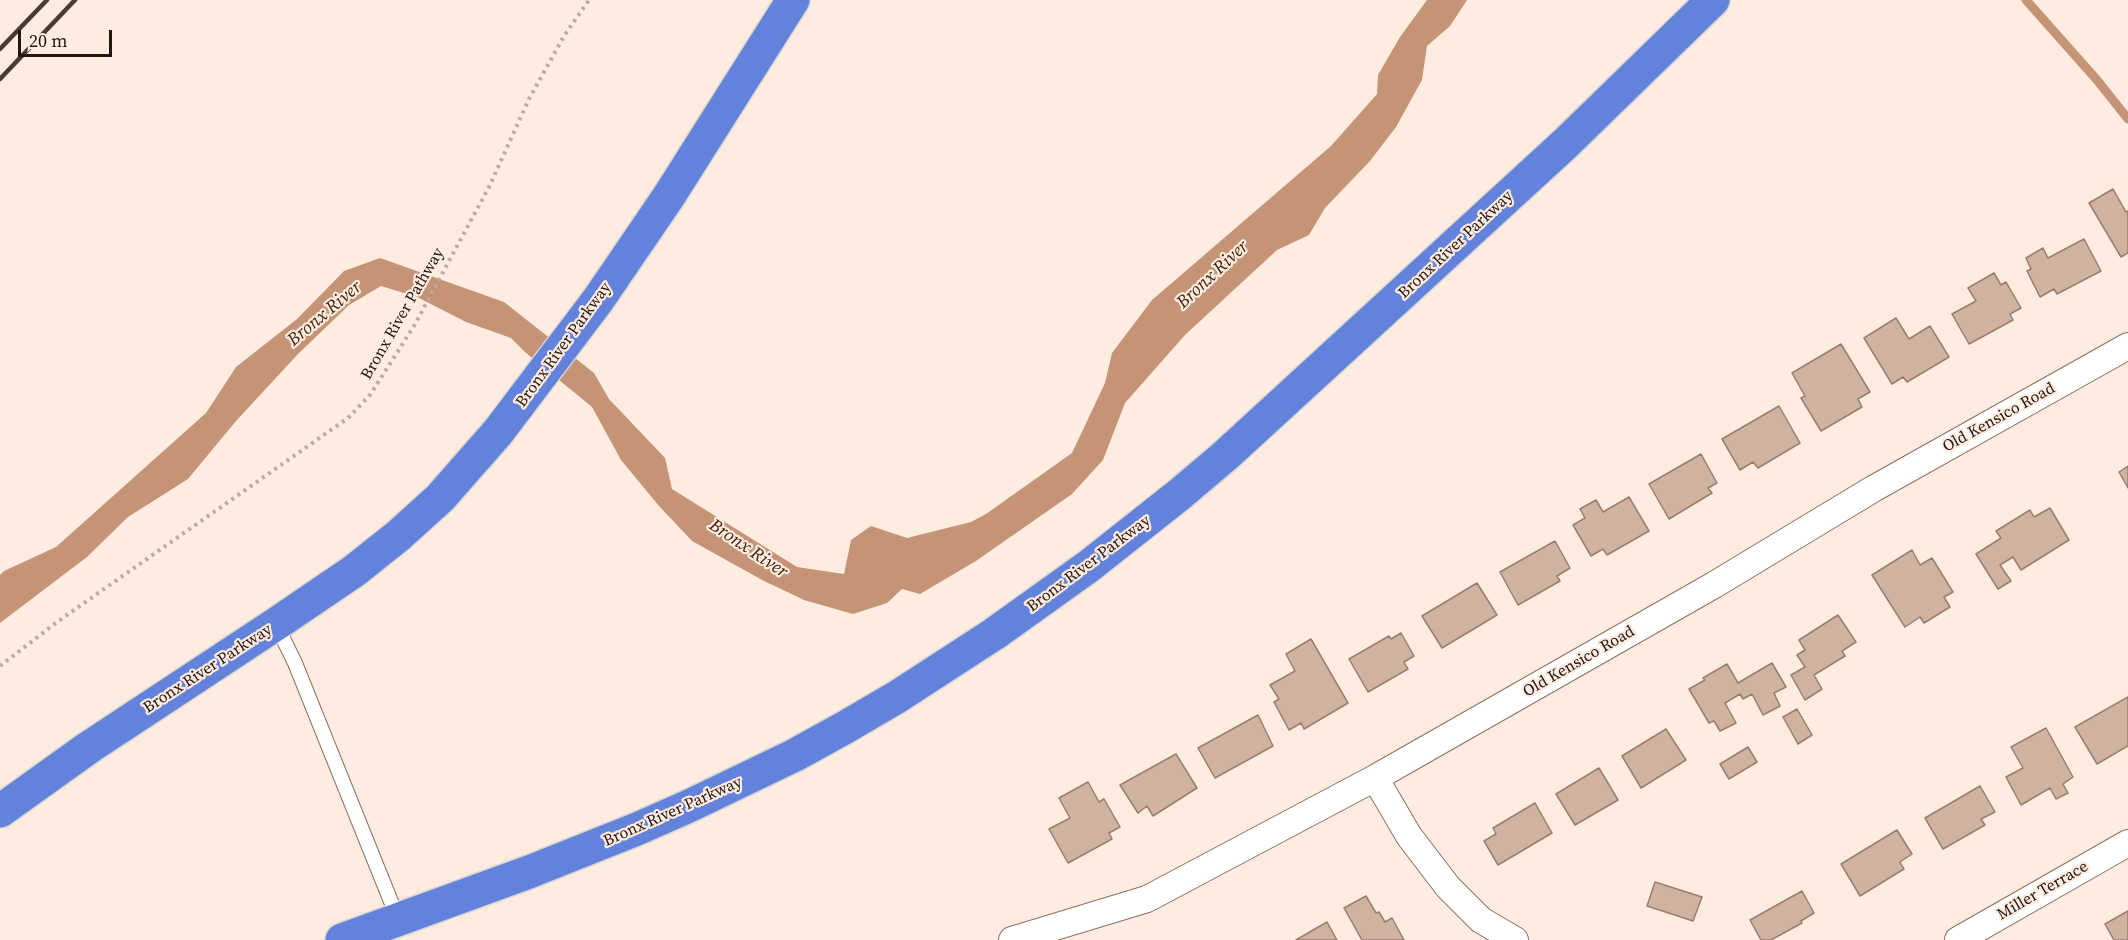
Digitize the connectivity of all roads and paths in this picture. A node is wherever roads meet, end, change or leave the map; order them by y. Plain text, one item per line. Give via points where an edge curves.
1 (590, 0) edge
2 (793, 0) edge
3 (1713, 0) edge
4 (2128, 346) edge
5 (276, 624) junction
6 (0, 666) edge
7 (1376, 778) junction
8 (0, 811) edge
9 (2128, 843) edge
10 (398, 920) junction
11 (342, 940) edge
12 (1012, 940) edge
13 (1515, 940) edge
14 (1958, 940) edge

1 - 6 path, Bronx River Pathway via 564,36 414,326 370,395 348,418
2 - 5 highway, Bronx River Parkway via 598,300 498,432 420,517 354,571
3 - 10 highway, Bronx River Parkway via 1566,143 1226,455 1098,559 994,634 897,697 741,781 584,851
4 - 7 street, Old Kensico Road via 1873,489 1714,585
5 - 8 highway, Bronx River Parkway
5 - 10 lane
7 - 12 street, Old Kensico Road via 1147,899
7 - 13 street via 1409,836 1448,887 1481,920
9 - 14 street, Miller Terrace
10 - 11 highway, Bronx River Parkway

